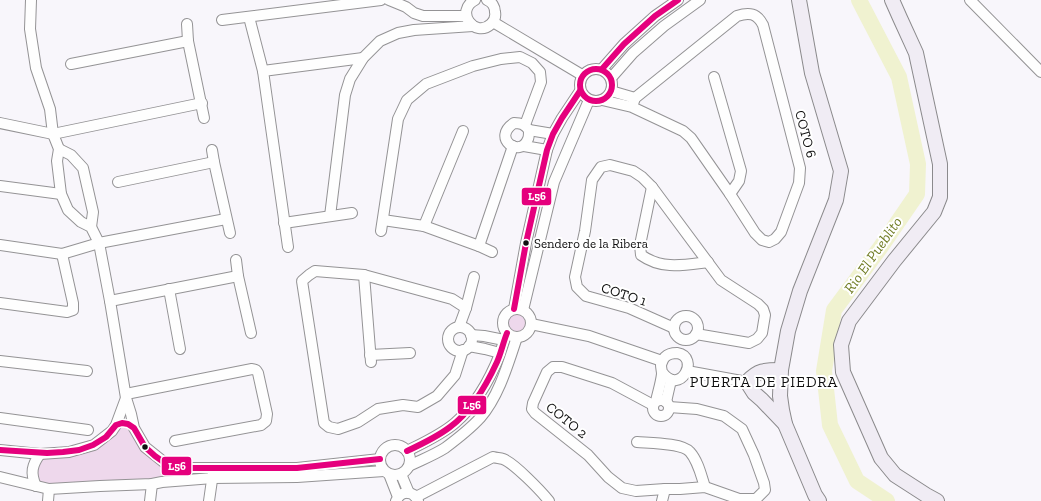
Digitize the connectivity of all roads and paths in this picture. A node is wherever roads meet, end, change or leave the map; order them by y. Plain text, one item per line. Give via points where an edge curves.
1 (31, 0) edge
2 (381, 0) edge
3 (389, 0) edge
4 (487, 0) edge
5 (678, 0) edge
6 (700, 0) edge
7 (799, 0) edge
8 (892, 0) edge
9 (970, 0) edge
10 (470, 1) edge
11 (414, 13) junction
12 (466, 16) junction
13 (249, 17) junction
14 (222, 20) dead end
15 (493, 22) junction
16 (187, 24) dead end
17 (473, 26) junction
18 (414, 30) junction
19 (188, 41) junction
20 (363, 58) junction
21 (71, 64) dead end
22 (602, 70) junction
23 (263, 72) junction
24 (1041, 72) edge
25 (582, 75) junction
26 (714, 77) dead end
27 (610, 78) junction
28 (580, 91) junction
29 (611, 91) junction
30 (589, 100) junction
31 (602, 100) junction
32 (202, 103) junction
33 (634, 103) junction
34 (204, 118) dead end
35 (0, 123) edge
36 (527, 128) junction
37 (463, 132) dead end
38 (53, 134) junction
39 (553, 134) junction
40 (512, 146) junction
41 (524, 146) junction
42 (59, 149) junction
43 (212, 150) dead end
44 (547, 150) junction
45 (214, 162) junction
46 (118, 182) dead end
47 (0, 186) edge
48 (652, 187) junction
49 (61, 194) junction
50 (730, 194) junction
51 (352, 213) dead end
52 (330, 216) junction
53 (226, 219) junction
54 (383, 220) junction
55 (284, 223) junction
56 (424, 226) junction
57 (91, 227) junction
58 (381, 232) dead end
59 (230, 233) dead end
60 (99, 243) junction
61 (0, 245) edge
62 (479, 246) junction
63 (288, 247) dead end
64 (492, 252) dead end
65 (62, 254) junction
66 (236, 260) dead end
67 (708, 262) junction
68 (364, 275) junction
69 (238, 276) junction
70 (474, 277) dead end
71 (169, 289) junction
72 (110, 301) junction
73 (0, 303) edge
74 (466, 308) junction
75 (519, 310) junction
76 (531, 324) junction
77 (459, 327) junction
78 (674, 328) junction
79 (251, 333) dead end
80 (471, 335) junction
81 (505, 337) junction
82 (517, 337) junction
83 (693, 337) junction
84 (678, 338) junction
85 (180, 348) dead end
86 (466, 348) junction
87 (410, 353) dead end
88 (500, 353) junction
89 (671, 354) junction
90 (684, 357) junction
91 (0, 361) edge
92 (662, 361) junction
93 (781, 370) junction
94 (87, 371) dead end
95 (687, 371) junction
96 (662, 372) junction
97 (671, 380) junction
98 (747, 382) junction
99 (126, 396) junction
100 (780, 396) junction
101 (762, 400) junction
102 (661, 404) junction
103 (0, 418) edge
104 (785, 424) junction
105 (116, 425) junction
106 (134, 428) junction
107 (88, 430) dead end
108 (176, 441) dead end
109 (637, 442) dead end
110 (0, 450) edge
111 (407, 451) junction
112 (40, 454) junction
113 (380, 458) junction
114 (165, 464) junction
115 (409, 466) junction
116 (387, 473) junction
117 (213, 474) junction
118 (401, 474) junction
119 (0, 477) edge
120 (157, 483) junction
121 (36, 486) junction
122 (705, 487) junction
123 (49, 489) junction
124 (665, 489) junction
125 (414, 497) edge
126 (397, 499) edge
127 (545, 500) edge
128 (48, 501) edge
129 (150, 501) edge
130 (209, 501) edge
131 (662, 501) edge
132 (819, 501) edge
133 (937, 501) edge

1 - 38 street via 30,29 36,68 50,109
2 - 13 street
3 - 11 street
4 - 15 street via 495,11
5 - 22 street via 655,16
6 - 27 street via 664,26 633,53
7 - 93 street via 812,73 841,171 836,200 800,291 788,332
8 - 133 street via 916,53 940,164 940,197 934,212 849,321 841,345 843,372 881,458 895,475
9 - 24 street
10 - 12 street
11 - 12 street via 422,16
11 - 18 street
12 - 17 street
13 - 14 street
13 - 23 street
15 - 17 street via 483,28
15 - 25 street
16 - 19 street
17 - 18 street
18 - 20 street via 398,33 380,41
19 - 21 street
19 - 32 street
20 - 23 street
20 - 52 street via 350,79 345,95
22 - 25 street via 595,68
22 - 27 street
23 - 55 street
25 - 28 street
26 - 50 street via 741,171 739,181
27 - 29 street
28 - 30 street
28 - 39 street
29 - 31 street
29 - 33 street
30 - 31 street
30 - 75 street via 554,182
31 - 33 street
32 - 34 street
32 - 38 street
33 - 50 street, COTO 6 via 692,138
33 - 50 street, COTO 6 via 737,16 746,13 760,19 800,168 799,183 781,232 768,242 755,233
35 - 38 street
36 - 39 street
36 - 40 street via 520,123 509,126 505,138
36 - 41 street via 528,139
36 - 54 street via 541,82 540,72 532,63 520,57 473,66 426,84 407,100 398,119
37 - 56 street
38 - 42 street
39 - 44 street
40 - 41 street
40 - 62 street
41 - 44 street
42 - 49 street via 57,161
42 - 57 street via 71,155 83,168 93,212
43 - 45 street
44 - 75 street via 526,243
45 - 46 street
45 - 53 street
47 - 49 street
48 - 67 street
48 - 67 street via 640,245 641,255 666,266
48 - 78 street, COTO 1 via 633,172 610,165 601,167 592,180 585,232 574,277 577,287 586,296 629,308
49 - 57 street via 68,210
51 - 52 street
52 - 55 street
53 - 59 street
53 - 60 street
54 - 56 street
54 - 58 street
55 - 63 street
56 - 62 street
57 - 60 street
60 - 65 street
60 - 72 street
61 - 65 street
62 - 64 street
65 - 73 street via 73,310 67,312
66 - 69 street
67 - 83 street via 721,280 763,309 765,315 762,332 757,339 749,343
68 - 74 street via 452,299
68 - 86 street via 315,271 302,281 324,423 329,427 338,429 358,422 378,409 403,405 418,407 437,396 455,375
68 - 87 street via 371,358
69 - 71 street
69 - 79 street
70 - 74 street
71 - 72 street
71 - 85 street
72 - 99 street
74 - 77 street
75 - 76 street via 529,316
75 - 81 street via 510,310 504,317
76 - 82 street via 525,334
76 - 92 street via 589,336
77 - 80 street via 466,329
77 - 86 street via 452,330 448,341 452,348 460,351
78 - 83 street via 680,318 690,317 698,326
78 - 84 street
80 - 81 street
80 - 86 street via 471,341
81 - 82 street
81 - 88 street
82 - 115 street via 496,394 480,417 464,434 443,449
83 - 84 street via 686,340
83 - 90 street
84 - 89 street
86 - 88 street
88 - 111 street via 483,389 469,409 436,436
89 - 90 street via 676,353
89 - 92 street
90 - 95 street via 688,364
91 - 94 street
92 - 96 street
93 - 98 street via 758,372
93 - 100 street
95 - 97 street via 684,377
95 - 98 street
96 - 97 street
96 - 102 street
97 - 102 street
98 - 101 street
99 - 105 street
99 - 106 street
99 - 108 street via 256,370 267,414 266,421 261,425
100 - 101 street
100 - 104 street
101 - 104 street
102 - 122 street via 698,409 724,416 742,429 754,455 765,490 756,499 739,498
102 - 124 street, COTO 2 via 612,383 562,367 553,367 547,372 532,409 588,455 622,488 636,491
103 - 107 street
104 - 132 street via 814,495
105 - 106 street via 128,424
105 - 112 street via 94,445 69,452
106 - 114 street via 146,447
109 - 122 street via 679,446 688,450 695,460
110 - 112 street
111 - 113 street via 399,446 389,446
111 - 115 street via 410,458
112 - 121 street via 33,467 32,479
113 - 116 street via 380,463
113 - 117 street via 297,468
114 - 117 street
114 - 120 street via 168,475
115 - 118 street
116 - 117 street via 298,477
116 - 118 street
116 - 126 street
117 - 120 street
117 - 130 street
118 - 125 street
119 - 121 street
120 - 123 street
120 - 129 street
121 - 123 street
122 - 124 street
123 - 128 street
124 - 131 street
125 - 126 street via 405,493
125 - 127 street via 493,457 510,463 530,480

